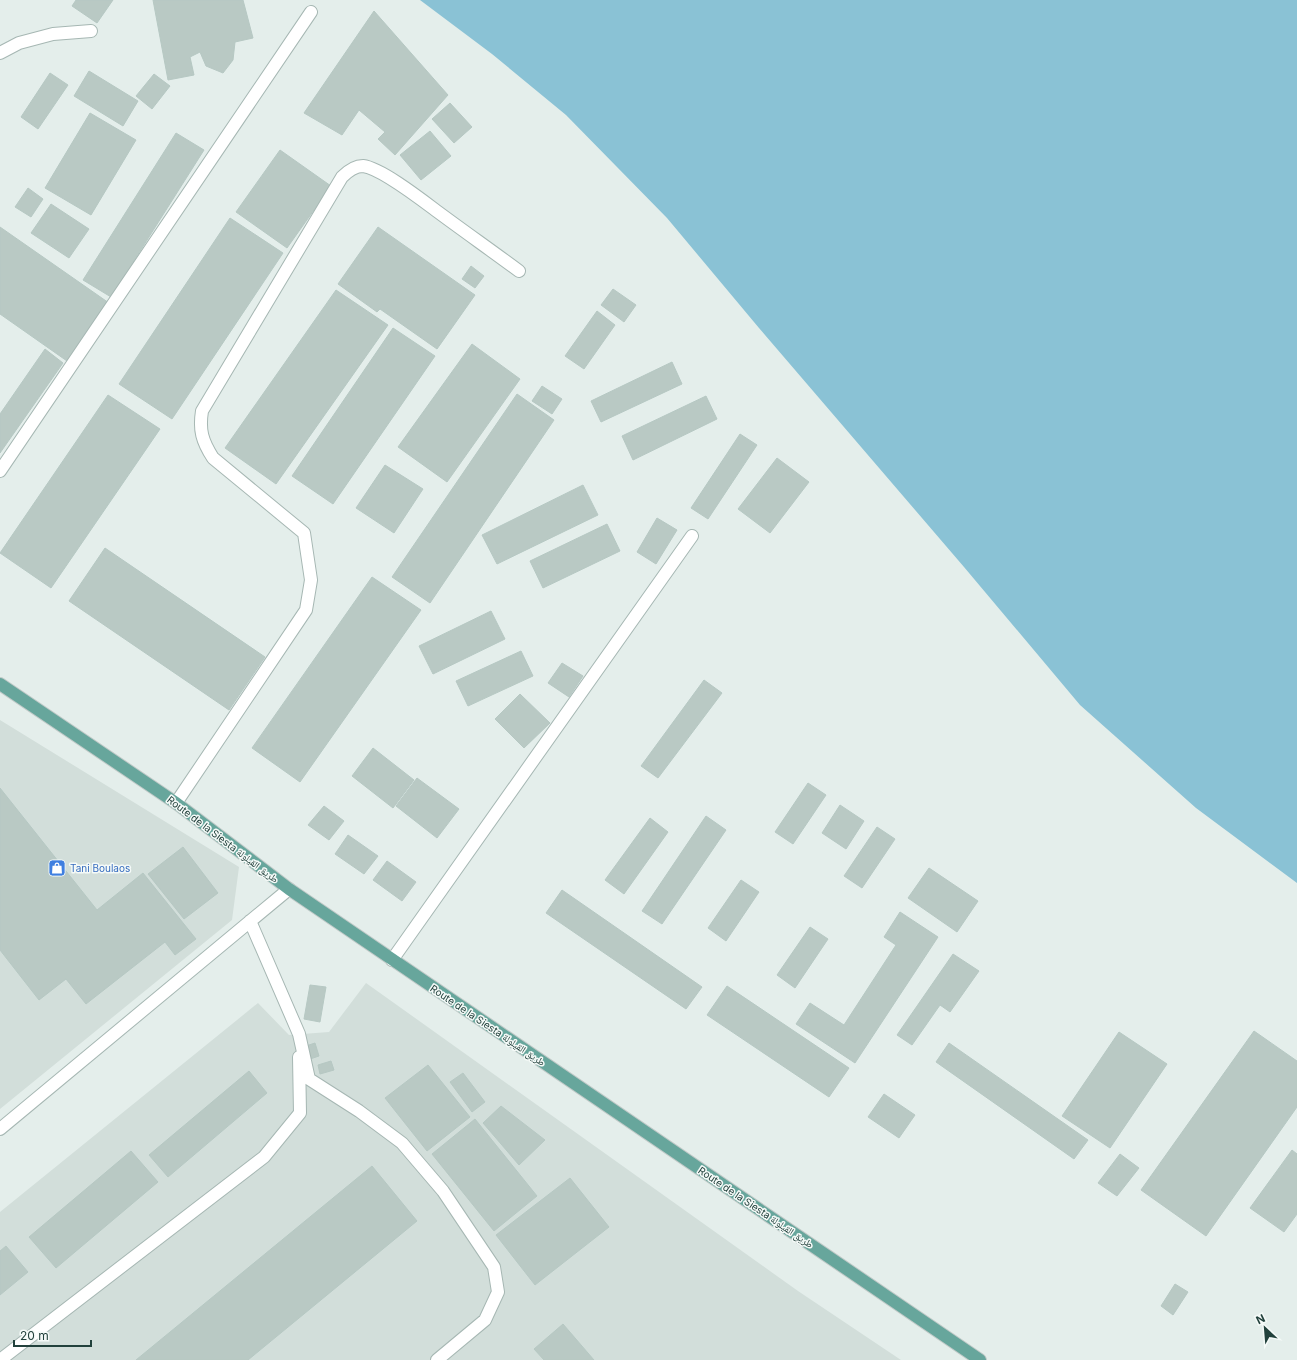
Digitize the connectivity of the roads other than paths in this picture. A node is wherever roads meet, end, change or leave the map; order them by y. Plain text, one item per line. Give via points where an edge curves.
1 (312, 12) dead end
2 (91, 31) dead end
3 (0, 53) edge
4 (519, 271) dead end
5 (0, 471) edge
6 (692, 536) dead end
7 (0, 684) edge
8 (176, 803) junction
9 (289, 889) junction
10 (250, 922) junction
11 (392, 960) junction
12 (299, 1034) junction
13 (0, 1129) edge
14 (0, 1360) edge
15 (437, 1360) edge
16 (980, 1360) edge

1 - 5 street
2 - 3 street via 52,34 19,43
4 - 8 street via 403,186 374,169 359,166 342,177 202,411 200,424 206,447 213,458 304,534 311,580 306,610
6 - 11 street
7 - 8 main road, Route de la Siesta طريق القيلولة
8 - 9 main road, Route de la Siesta طريق القيلولة
9 - 10 street
9 - 11 main road, Route de la Siesta طريق القيلولة
10 - 12 street
10 - 13 street
11 - 16 main road, Route de la Siesta طريق القيلولة
12 - 14 street via 300,1113 264,1158
12 - 15 street via 309,1079 402,1143 443,1190 494,1267 498,1292 485,1320

